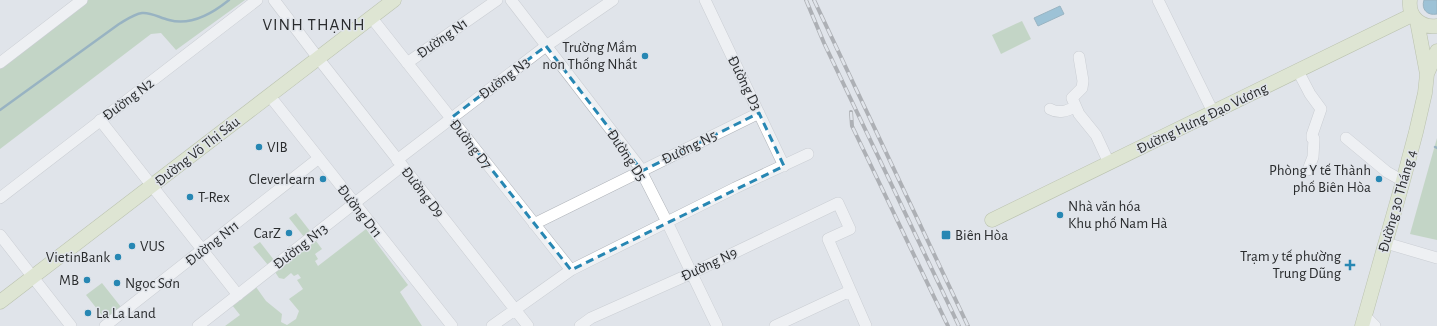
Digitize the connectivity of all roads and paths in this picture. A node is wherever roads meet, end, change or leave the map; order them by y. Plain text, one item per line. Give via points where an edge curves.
1 (82, 0) edge
2 (257, 0) edge
3 (274, 0) edge
4 (394, 0) edge
5 (496, 0) edge
6 (511, 0) edge
7 (613, 0) edge
8 (705, 0) edge
9 (1158, 0) edge
10 (1410, 0) edge
11 (371, 17) junction
12 (1415, 18) junction
13 (1437, 26) edge
14 (546, 46) junction
15 (1437, 51) edge
16 (1079, 57) dead end
17 (318, 58) junction
18 (0, 63) edge
19 (407, 63) junction
20 (1298, 71) junction
21 (1427, 74) junction
22 (269, 95) junction
23 (1075, 106) junction
24 (1050, 109) dead end
25 (1213, 112) junction
26 (759, 113) junction
27 (451, 118) junction
28 (100, 120) junction
29 (1346, 138) dead end
30 (808, 154) dead end
31 (319, 158) junction
32 (400, 163) junction
33 (1109, 163) junction
34 (784, 166) junction
35 (1308, 170) dead end
36 (641, 171) junction
37 (1403, 181) junction
38 (151, 186) junction
39 (0, 198) edge
40 (355, 203) junction
41 (992, 220) dead end
42 (667, 222) junction
43 (534, 224) junction
44 (0, 235) edge
45 (1386, 243) junction
46 (203, 251) junction
47 (1437, 258) edge
48 (571, 270) junction
49 (692, 273) junction
50 (32, 277) junction
51 (850, 292) junction
52 (238, 295) junction
53 (0, 302) edge
54 (515, 309) junction
55 (1363, 320) edge
56 (71, 326) edge
57 (105, 326) edge
58 (198, 326) edge
59 (452, 326) edge
60 (492, 326) edge
61 (528, 326) edge
62 (580, 326) edge
63 (717, 326) edge
64 (775, 326) edge
65 (866, 326) edge
66 (1375, 326) edge

1 - 18 street
2 - 28 street, Đường N2
3 - 17 street, Đường D9
4 - 11 main road, Đường Võ Thị Sáu
5 - 19 street, Đường N1
6 - 14 street, Đường D5
7 - 14 street, Đường N3
8 - 26 street, Đường D3
9 - 25 street
10 - 12 main road, Đường 30 Tháng 4
11 - 17 main road, Đường Võ Thị Sáu
11 - 19 street, Đường D7
12 - 13 main road via 1427,26
12 - 20 main road, Đường Hưng Đạo Vương
12 - 21 main road, Đường 30 Tháng 4
14 - 27 street, Đường N3
14 - 36 street, Đường D5
15 - 21 main road, Đường 30 Tháng 4
16 - 23 street via 1083,81 1082,88 1072,98
17 - 22 main road, Đường Võ Thị Sáu
17 - 32 street, Đường D9
19 - 27 street, Đường D7
20 - 25 main road, Đường Hưng Đạo Vương
20 - 35 street via 1321,109 1312,135 1313,157
21 - 37 main road, Đường 30 Tháng 4 via 1419,121
22 - 31 street, Đường D11
22 - 38 main road, Đường Võ Thị Sáu
23 - 24 street via 1065,112
23 - 33 street via 1092,130
25 - 33 main road, Đường Hưng Đạo Vương
26 - 34 street, Đường D3
26 - 36 street, Đường N5
27 - 32 street, Đường N3
27 - 43 street, Đường D7
28 - 38 street
28 - 39 street, Đường N2
29 - 37 street via 1387,172
30 - 34 street
31 - 40 street, Đường D11
31 - 46 street, Đường N11
32 - 40 street, Đường N13
32 - 54 street, Đường D9
33 - 41 main road, Đường Hưng Đạo Vương
34 - 42 street
36 - 42 street, Đường D5
36 - 43 street, Đường N5
37 - 45 main road, Đường 30 Tháng 4
38 - 46 street
38 - 50 main road, Đường Võ Thị Sáu
40 - 52 street, Đường N13
40 - 59 street, Đường D11
42 - 48 street
42 - 49 street, Đường D5
43 - 48 street, Đường D7
44 - 50 street
45 - 47 street
45 - 55 main road, Đường 30 Tháng 4
46 - 52 street
46 - 57 street, Đường N11
48 - 54 street
49 - 51 street, Đường N9 via 838,203 850,229 828,239
49 - 62 street, Đường N9 via 591,318
49 - 63 street, Đường D5
50 - 53 main road, Đường Võ Thị Sáu
50 - 56 street
51 - 64 street
51 - 65 street
52 - 58 street, Đường N13
54 - 60 street
54 - 61 street, Đường D9
55 - 66 street

